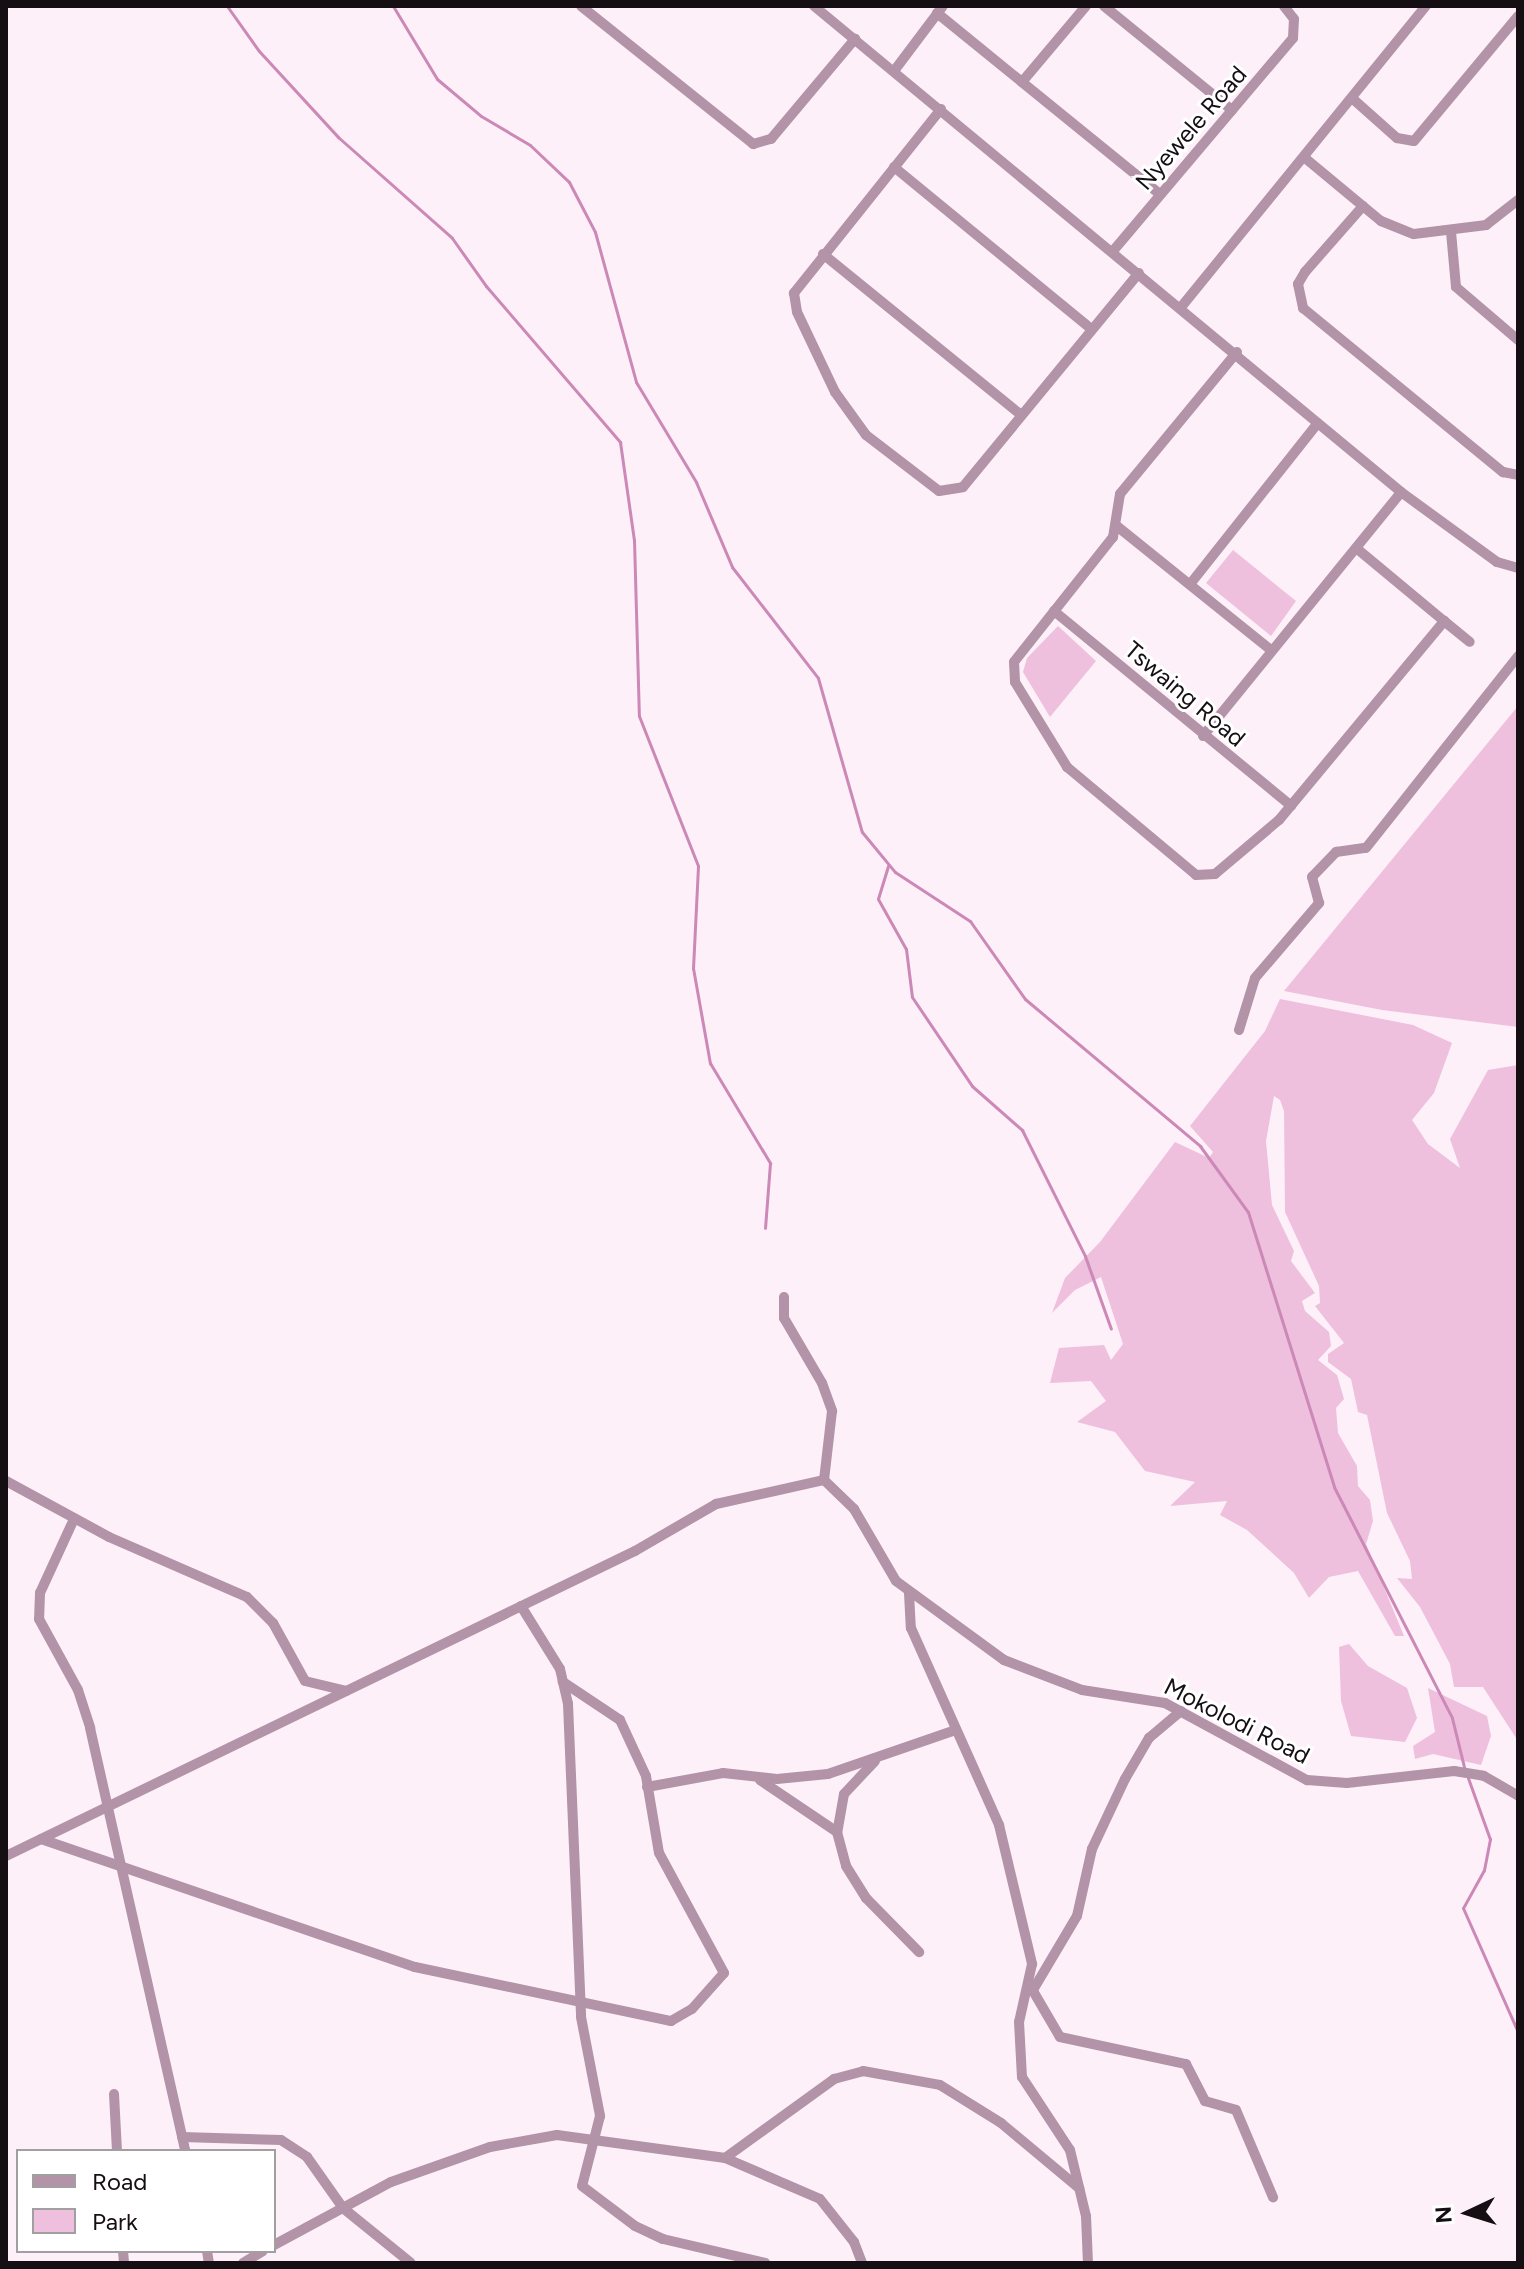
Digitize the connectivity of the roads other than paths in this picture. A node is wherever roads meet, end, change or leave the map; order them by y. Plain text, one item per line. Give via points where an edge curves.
1 (581, 6) edge
2 (814, 6) edge
3 (1086, 6) edge
4 (1104, 6) edge
5 (1284, 6) edge
6 (1426, 6) edge
7 (940, 10) edge
8 (1518, 16) edge
9 (855, 39) junction
10 (894, 71) junction
11 (1022, 82) junction
12 (1353, 99) junction
13 (941, 109) junction
14 (1232, 110) junction
15 (1305, 158) junction
16 (894, 167) junction
17 (1160, 194) junction
18 (1518, 200) edge
19 (1363, 206) junction
20 (1451, 232) junction
21 (1113, 251) junction
22 (823, 254) junction
23 (1139, 273) junction
24 (1182, 306) junction
25 (1090, 328) junction
26 (1518, 340) edge
27 (1237, 352) junction
28 (1020, 414) junction
29 (1318, 423) junction
30 (1518, 475) edge
31 (1401, 492) junction
32 (1118, 527) junction
33 (1356, 548) junction
34 (1518, 568) edge
35 (1191, 583) junction
36 (1054, 611) junction
37 (1444, 621) junction
38 (1470, 642) dead end
39 (1271, 650) junction
40 (1518, 656) edge
41 (1203, 736) junction
42 (1291, 806) junction
43 (1239, 1030) dead end
44 (784, 1297) dead end
45 (824, 1480) junction
46 (6, 1481) edge
47 (74, 1519) junction
48 (909, 1593) junction
49 (521, 1606) junction
50 (563, 1682) junction
51 (346, 1691) junction
52 (1181, 1711) junction
53 (956, 1730) junction
54 (876, 1760) junction
55 (755, 1776) junction
56 (647, 1787) junction
57 (1518, 1796) edge
58 (107, 1807) junction
59 (837, 1832) junction
60 (41, 1839) junction
61 (6, 1856) edge
62 (120, 1866) junction
63 (919, 1952) dead end
64 (1031, 1987) junction
65 (581, 2002) junction
66 (114, 2094) dead end
67 (182, 2137) junction
68 (592, 2138) junction
69 (117, 2149) edge
70 (185, 2149) edge
71 (725, 2158) junction
72 (1079, 2188) junction
73 (1273, 2197) dead end
74 (343, 2208) junction
75 (276, 2244) edge
76 (411, 2263) edge
77 (765, 2263) edge
78 (862, 2263) edge
79 (1088, 2263) edge

1 - 9 street via 753,144 771,139
2 - 9 street
3 - 11 street
4 - 14 street
5 - 14 street, Nyewele Road via 1296,28
6 - 12 street
7 - 10 street
7 - 11 street
8 - 12 street via 1414,141 1397,138
9 - 10 street
10 - 13 street
11 - 17 street
12 - 15 street
13 - 16 street
13 - 21 street
14 - 17 street, Nyewele Road
15 - 19 street
15 - 24 street
16 - 22 street
16 - 25 street
17 - 21 street, Nyewele Road
18 - 20 street via 1492,223
19 - 20 street via 1402,231
19 - 30 street via 1305,272 1298,284 1303,308 1503,472
20 - 26 street via 1456,287
21 - 23 street
22 - 28 street
22 - 28 street via 798,284 795,304 835,392 866,435 946,492 963,487
23 - 24 street
23 - 25 street
24 - 27 street
25 - 28 street
27 - 29 street
27 - 32 street via 1120,494
29 - 31 street
29 - 35 street
31 - 33 street
31 - 34 street via 1497,562
32 - 35 street
32 - 36 street
33 - 37 street
33 - 39 street
35 - 39 street
36 - 41 street, Tswaing Road
36 - 42 street via 1016,657 1015,682 1067,767 1190,871 1215,874
37 - 38 street
37 - 42 street
39 - 41 street
40 - 43 street via 1366,848 1336,852 1312,877 1319,903 1255,978
41 - 42 street, Tswaing Road
44 - 45 street via 784,1318 832,1411
45 - 48 street, Mokolodi Road via 854,1509 896,1581
45 - 49 street via 716,1504
46 - 47 street
47 - 51 street via 247,1597 273,1623 305,1681
47 - 58 street via 40,1593 39,1619 78,1690
48 - 52 street, Mokolodi Road via 1004,1660 1072,1687 1131,1695
48 - 53 street via 911,1628
49 - 50 street
49 - 51 street
50 - 56 street via 620,1720
50 - 65 street
51 - 58 street
52 - 57 street, Mokolodi Road via 1307,1780 1347,1783 1454,1771 1484,1776
52 - 64 street via 1149,1738 1125,1779 1092,1849 1077,1916
53 - 54 street
53 - 64 street via 999,1825 1031,1950
54 - 55 street via 828,1774
54 - 59 street via 844,1794
55 - 56 street via 723,1773
55 - 59 street
56 - 65 street via 659,1853 724,1973 692,2009 671,2021
58 - 60 street
58 - 62 street
59 - 63 street via 846,1866 866,1898
60 - 61 street
60 - 62 street
62 - 65 street via 415,1967
62 - 67 street
64 - 72 street via 1019,2022 1022,2077 1032,2100 1062,2133
64 - 73 street via 1060,2037 1186,2064 1205,2101 1236,2110
65 - 68 street via 600,2116
66 - 69 street
67 - 70 street
67 - 74 street via 281,2140 307,2157
68 - 71 street
68 - 74 street via 557,2135 490,2147 391,2182
68 - 77 street via 582,2186 635,2226 663,2239
71 - 72 street via 834,2079 863,2071 940,2085 1001,2123
71 - 78 street via 820,2199 854,2242
72 - 79 street
74 - 75 street
74 - 76 street

